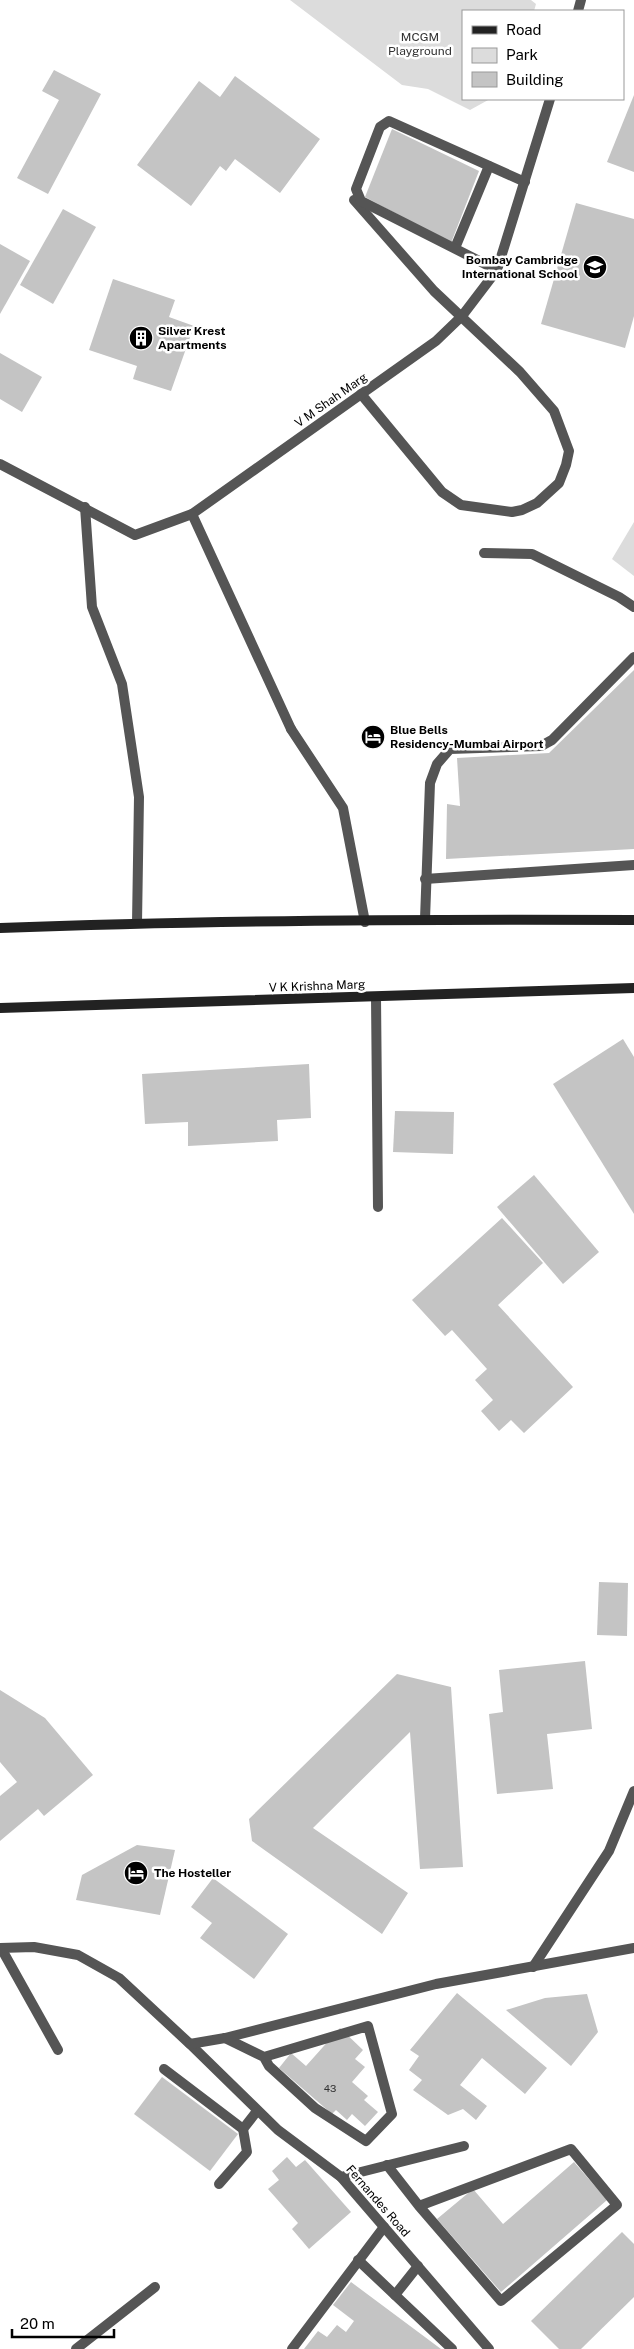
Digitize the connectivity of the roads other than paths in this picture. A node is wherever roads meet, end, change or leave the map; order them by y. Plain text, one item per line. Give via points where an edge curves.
1 (550, 100) edge
2 (489, 166) junction
3 (525, 182) junction
4 (354, 200) dead end
5 (454, 248) junction
6 (498, 270) junction
7 (462, 316) junction
8 (362, 394) junction
9 (0, 464) edge
10 (85, 507) junction
11 (192, 514) junction
12 (484, 553) dead end
13 (634, 607) edge
14 (634, 657) edge
15 (634, 865) edge
16 (425, 879) junction
17 (424, 919) junction
18 (634, 920) edge
19 (365, 922) junction
20 (137, 923) junction
21 (0, 928) edge
22 (634, 988) edge
23 (376, 997) junction
24 (0, 1008) edge
25 (378, 1207) dead end
26 (634, 1792) edge
27 (0, 1948) edge
28 (634, 1948) edge
29 (532, 1967) junction
30 (225, 2038) junction
31 (190, 2044) junction
32 (58, 2050) dead end
33 (264, 2057) junction
34 (164, 2069) dead end
35 (257, 2111) junction
36 (244, 2129) junction
37 (464, 2146) dead end
38 (387, 2165) junction
39 (342, 2176) junction
40 (219, 2184) dead end
41 (418, 2206) junction
42 (384, 2227) junction
43 (358, 2260) junction
44 (418, 2266) junction
45 (155, 2287) dead end
46 (395, 2295) junction
47 (76, 2349) edge
48 (292, 2349) edge
49 (452, 2349) edge
50 (489, 2349) edge

1 - 3 street, V M Shah Marg
2 - 3 street
2 - 5 street
2 - 5 street via 389,121 380,127 356,189 362,202
3 - 6 street, V M Shah Marg
4 - 7 street via 434,291
5 - 6 street
6 - 7 street, V M Shah Marg
7 - 8 street, V M Shah Marg via 436,341
7 - 8 street via 520,372 558,420 569,451 566,465 559,483 537,502 512,512 461,505 451,499
8 - 11 street, V M Shah Marg
9 - 10 street, V M Shah Marg
10 - 11 street, V M Shah Marg via 135,535
10 - 20 street via 92,607 122,684 139,797
11 - 19 street via 291,729 343,808
12 - 13 street via 532,554
14 - 16 street via 552,740 541,746 450,750 437,764 430,783
15 - 16 street
16 - 17 street
17 - 18 main road
17 - 19 main road
19 - 20 main road
20 - 21 main road
22 - 23 main road, V K Krishna Marg
23 - 24 main road, V K Krishna Marg
23 - 25 street
26 - 29 street via 609,1851
27 - 31 street, Fernandes Road via 34,1947 78,1956 119,1978
27 - 32 street
28 - 29 street
29 - 30 street via 436,1984
30 - 31 street
30 - 33 street
31 - 35 street, Fernandes Road
33 - 33 street via 368,2026 392,2114 366,2141 315,2108 269,2066
34 - 36 street
35 - 36 street
35 - 39 street, Fernandes Road
36 - 40 street via 247,2152
37 - 38 street
38 - 39 street
38 - 41 street
39 - 42 street, Fernandes Road
41 - 41 street via 502,2302 617,2205 571,2149
42 - 43 street
42 - 44 street, Fernandes Road
43 - 46 street
43 - 48 street
44 - 46 street
44 - 50 street, Fernandes Road
45 - 47 street
46 - 49 street

